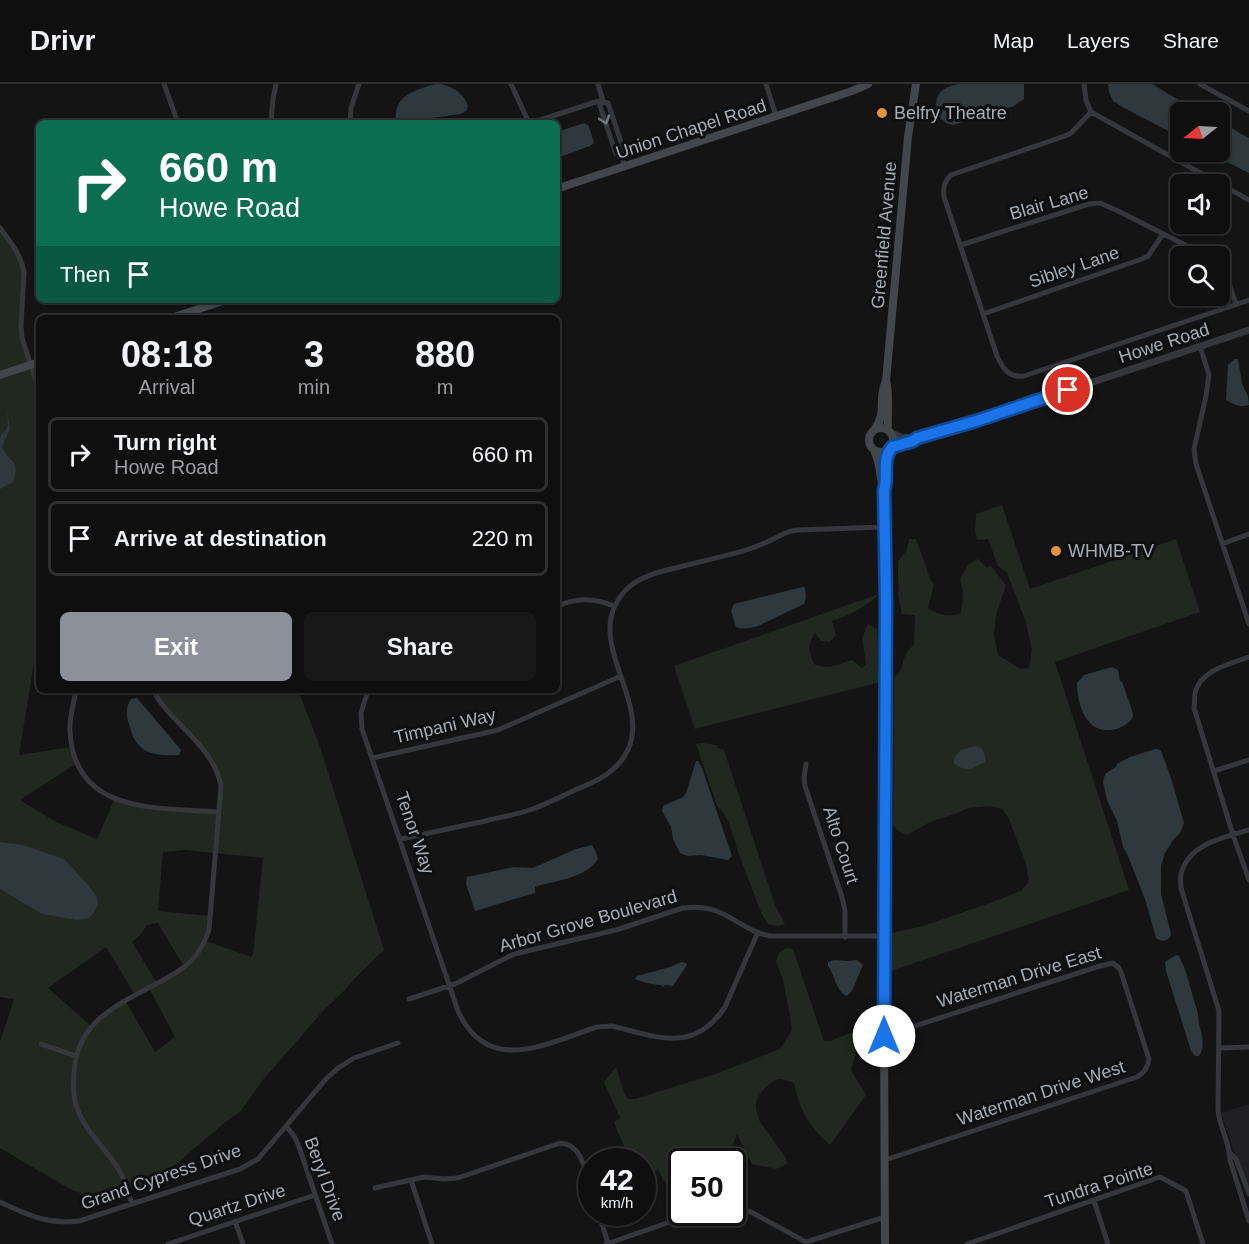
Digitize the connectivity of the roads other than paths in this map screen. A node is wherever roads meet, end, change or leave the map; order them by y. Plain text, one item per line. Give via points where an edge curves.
1 (164, 84) edge
2 (276, 84) edge
3 (358, 84) edge
4 (511, 84) edge
5 (598, 84) edge
6 (766, 84) edge
7 (868, 84) edge
8 (1084, 84) edge
9 (1200, 84) edge
10 (914, 86) edge
11 (603, 101) junction
12 (1249, 111) edge
13 (1091, 112) junction
14 (776, 116) junction
15 (177, 120) edge
16 (271, 120) edge
17 (350, 120) edge
18 (529, 120) edge
19 (540, 120) edge
20 (625, 166) junction
21 (560, 188) edge
22 (1249, 200) edge
23 (0, 228) edge
24 (1163, 234) junction
25 (961, 246) junction
26 (1187, 246) edge
27 (1230, 287) edge
28 (1249, 300) edge
29 (217, 303) edge
30 (1236, 304) junction
31 (983, 314) junction
32 (180, 315) edge
33 (1249, 330) edge
34 (1200, 346) junction
35 (36, 363) edge
36 (30, 365) junction
37 (0, 375) edge
38 (886, 381) junction
39 (36, 382) edge
40 (874, 430) junction
41 (890, 431) junction
42 (917, 438) junction
43 (890, 449) junction
44 (874, 450) junction
45 (884, 490) junction
46 (884, 527) junction
47 (1249, 534) edge
48 (1222, 544) junction
49 (560, 605) edge
50 (614, 606) junction
51 (1249, 624) edge
52 (1249, 657) edge
53 (621, 675) junction
54 (76, 693) edge
55 (154, 693) edge
56 (367, 693) edge
57 (373, 758) junction
58 (1249, 760) edge
59 (806, 764) dead end
60 (1214, 771) junction
61 (218, 812) junction
62 (1249, 830) edge
63 (1233, 835) junction
64 (401, 839) junction
65 (1249, 880) edge
66 (758, 932) junction
67 (884, 936) junction
68 (845, 937) junction
69 (450, 986) junction
70 (409, 999) dead end
71 (1134, 1011) joint
72 (884, 1036) junction
73 (398, 1043) dead end
74 (41, 1044) dead end
75 (1249, 1047) edge
76 (1219, 1048) junction
77 (76, 1056) junction
78 (286, 1126) junction
79 (578, 1152) edge
80 (1230, 1153) junction
81 (885, 1160) junction
82 (411, 1180) junction
83 (375, 1188) dead end
84 (1239, 1190) junction
85 (1248, 1190) edge
86 (315, 1195) junction
87 (1094, 1201) junction
88 (0, 1202) edge
89 (132, 1204) junction
90 (746, 1211) edge
91 (885, 1217) junction
92 (236, 1221) junction
93 (1249, 1221) edge
94 (668, 1223) edge
95 (602, 1226) edge
96 (807, 1243) edge
97 (168, 1244) edge
98 (243, 1244) edge
99 (332, 1244) edge
100 (432, 1244) edge
101 (607, 1244) edge
102 (885, 1244) edge
103 (967, 1244) edge
104 (1108, 1244) edge
105 (1203, 1244) edge

1 - 15 street
2 - 16 street
3 - 17 street
4 - 18 street
5 - 11 street
6 - 14 street
7 - 14 main road, Union Chapel Road
8 - 13 street
9 - 12 street
10 - 38 main road, Greenfield Avenue
11 - 19 street
11 - 20 street via 608,103
13 - 22 street
13 - 25 street via 1065,136 946,180 944,197
14 - 20 main road, Union Chapel Road
20 - 21 main road, Union Chapel Road
23 - 36 street via 22,263 21,326
24 - 25 street, Blair Lane via 1100,203
24 - 26 street, Blair Lane
24 - 31 street, Sibley Lane via 1142,259
25 - 31 street
27 - 30 street
28 - 30 street
29 - 32 main road
30 - 31 street via 1017,377 1003,368
33 - 34 street, Howe Road
34 - 42 street, Howe Road
34 - 48 street via 1209,375 1194,449
35 - 36 main road
36 - 37 main road
36 - 39 street
38 - 40 main road, Greenfield Avenue via 882,388 881,419
38 - 41 main road, Greenfield Avenue
40 - 41 main road
40 - 44 main road via 869,440
41 - 42 street, Howe Road
41 - 43 main road via 894,439
42 - 43 street, Howe Road
43 - 44 main road via 881,453
43 - 45 main road
44 - 45 main road
45 - 46 main road
46 - 50 street via 791,531 750,549 647,576 630,587
46 - 67 main road
47 - 48 street
48 - 51 street
49 - 50 street via 585,599
50 - 53 street via 610,637
52 - 60 street via 1213,670 1195,692 1194,708
53 - 57 street, Timpani Way via 498,730
53 - 64 street via 633,714 633,731 626,754 611,771 528,811
54 - 61 street via 71,747 76,763 98,791 136,805
55 - 61 street via 209,756 219,774
56 - 57 street, Tenor Way via 361,720
57 - 64 street, Tenor Way
58 - 60 street
59 - 68 street, Alto Court via 806,786 844,905
60 - 63 street
61 - 77 street via 209,930 201,949 184,967 100,1018 86,1034
62 - 63 street
63 - 65 street
63 - 76 street via 1195,850 1181,874 1181,888 1220,1011
64 - 69 street, Tenor Way
66 - 68 street, Arbor Grove Boulevard via 778,937
66 - 69 street, Arbor Grove Boulevard via 714,909 683,908 607,932 514,954
66 - 69 street, Tenor Way via 719,1016 703,1030 684,1038 664,1039 605,1026 529,1049 503,1050 486,1044 469,1030
67 - 68 street, Arbor Grove Boulevard
67 - 72 main road
69 - 70 street, Arbor Grove Boulevard
71 - 72 street, Waterman Drive East via 1121,972 1109,963
71 - 81 street, Waterman Drive West via 1149,1059 1142,1075
72 - 81 main road
73 - 78 street, Grand Cypress Drive via 354,1058 338,1068
74 - 77 street
75 - 76 street
76 - 80 street via 1218,1111
77 - 89 street via 73,1084 80,1115 120,1172
78 - 86 street, Beryl Drive via 298,1144
78 - 89 street, Grand Cypress Drive via 258,1159 246,1167
79 - 82 street via 567,1143 560,1143 458,1178
80 - 84 street
80 - 85 street
81 - 91 main road
82 - 83 street
82 - 100 street
84 - 85 street
84 - 93 street
86 - 92 street, Quartz Drive
86 - 99 street, Beryl Drive
87 - 103 street, Tundra Pointe
87 - 104 street
87 - 105 street, Tundra Pointe via 1160,1177 1186,1191
88 - 89 street, Grand Cypress Drive via 37,1219 58,1223 88,1219
90 - 96 street
91 - 96 street
91 - 102 main road
92 - 97 street, Quartz Drive
92 - 98 street
94 - 101 street
95 - 101 street

